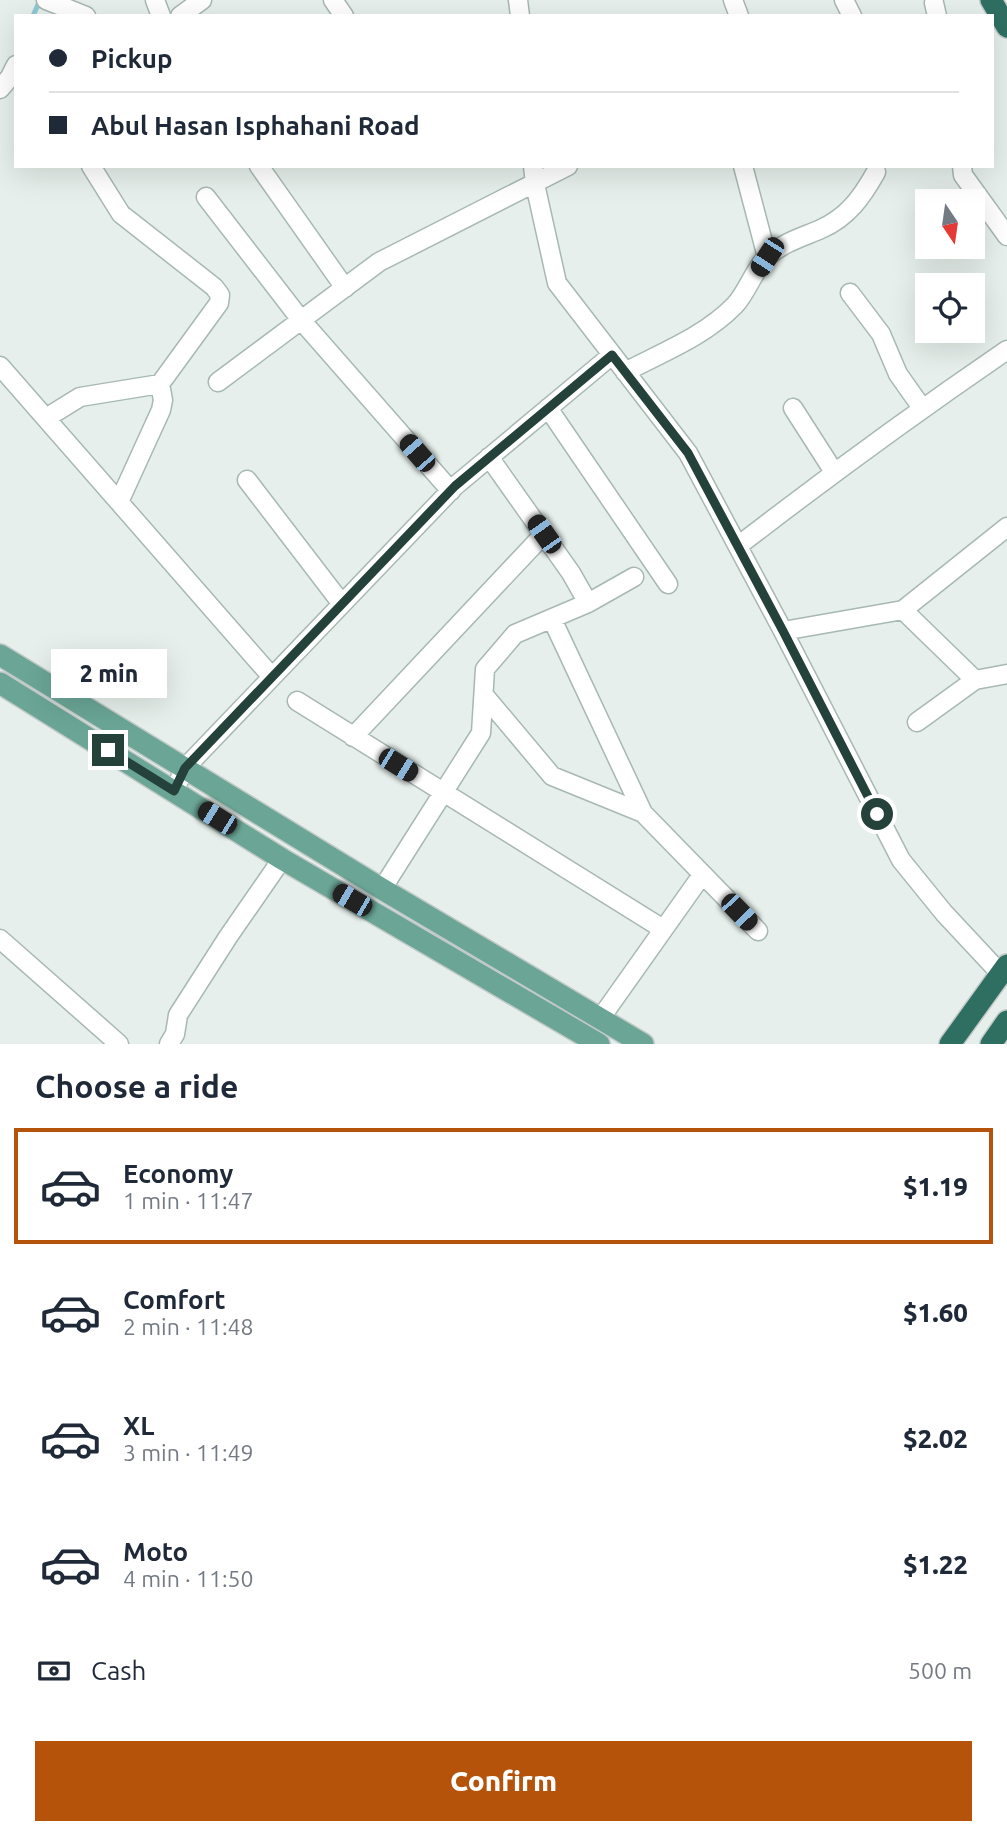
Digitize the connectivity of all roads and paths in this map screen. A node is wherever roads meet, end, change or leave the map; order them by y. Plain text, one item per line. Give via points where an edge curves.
1 (45, 0) edge
2 (202, 0) edge
3 (991, 0) edge
4 (81, 14) edge
5 (183, 14) edge
6 (1007, 27) edge
7 (92, 168) edge
8 (260, 168) edge
9 (554, 168) edge
10 (744, 168) edge
11 (962, 168) edge
12 (533, 171) edge
13 (876, 172) dead end
14 (206, 197) dead end
15 (1007, 236) edge
16 (767, 257) junction
17 (345, 288) junction
18 (850, 293) dead end
19 (301, 320) junction
20 (1007, 350) edge
21 (612, 355) junction
22 (0, 366) edge
23 (625, 372) junction
24 (218, 382) dead end
25 (160, 384) junction
26 (548, 408) junction
27 (793, 408) dead end
28 (922, 408) junction
29 (46, 418) junction
30 (489, 457) junction
31 (834, 472) junction
32 (247, 480) dead end
33 (451, 491) junction
34 (119, 502) junction
35 (1007, 527) edge
36 (544, 534) junction
37 (737, 546) junction
38 (634, 577) dead end
39 (668, 584) dead end
40 (588, 603) junction
41 (342, 604) junction
42 (903, 610) junction
43 (552, 619) junction
44 (783, 631) junction
45 (0, 655) edge
46 (1007, 674) edge
47 (272, 677) junction
48 (975, 680) junction
49 (0, 683) edge
50 (484, 695) junction
51 (297, 701) dead end
52 (917, 722) dead end
53 (353, 737) junction
54 (185, 768) junction
55 (174, 791) junction
56 (443, 794) junction
57 (643, 813) junction
58 (282, 859) junction
59 (702, 874) junction
60 (382, 889) junction
61 (663, 929) junction
62 (758, 932) dead end
63 (0, 939) edge
64 (1007, 951) edge
65 (1004, 969) edge
66 (600, 1018) junction
67 (1007, 1020) edge
68 (110, 1041) edge
69 (169, 1044) edge
70 (599, 1044) edge
71 (643, 1044) edge
72 (950, 1044) edge
73 (990, 1044) edge

1 - 4 street
2 - 5 street
3 - 6 highway
7 - 25 street via 121,214 220,295 219,303
8 - 17 street
9 - 12 street
10 - 16 street
11 - 15 street
12 - 17 street via 379,262
12 - 21 street via 556,283
13 - 16 street via 844,216 797,237
14 - 19 street
16 - 23 street via 737,303 708,330
17 - 19 street
18 - 28 street via 881,334 898,374
19 - 24 street
19 - 33 street
20 - 28 street
21 - 23 street
21 - 26 street
22 - 29 street
23 - 37 street via 688,453
25 - 29 street via 79,397
25 - 34 street via 161,410
26 - 30 street
26 - 39 street
27 - 31 street
28 - 31 street
29 - 34 street
30 - 33 street
30 - 36 street
31 - 37 street
32 - 41 street
33 - 41 street
34 - 47 street
35 - 42 street
36 - 40 street
36 - 53 street
37 - 44 street
38 - 40 street
40 - 43 street
41 - 47 street
42 - 44 street
42 - 48 street
43 - 50 street via 515,634 485,668
43 - 57 street
44 - 65 street via 901,860 944,913
45 - 54 main road
46 - 48 street
47 - 54 street
48 - 52 street
49 - 55 main road
50 - 56 street via 481,733
50 - 57 street via 551,776
51 - 53 street
53 - 56 street
54 - 55 street
54 - 60 main road
55 - 58 main road
56 - 60 street
56 - 61 street
57 - 59 street
58 - 69 street via 178,1014
58 - 70 main road
59 - 61 street
59 - 62 street
60 - 66 main road
61 - 66 street
63 - 68 street
64 - 65 highway
65 - 72 highway
66 - 71 main road
67 - 73 highway

